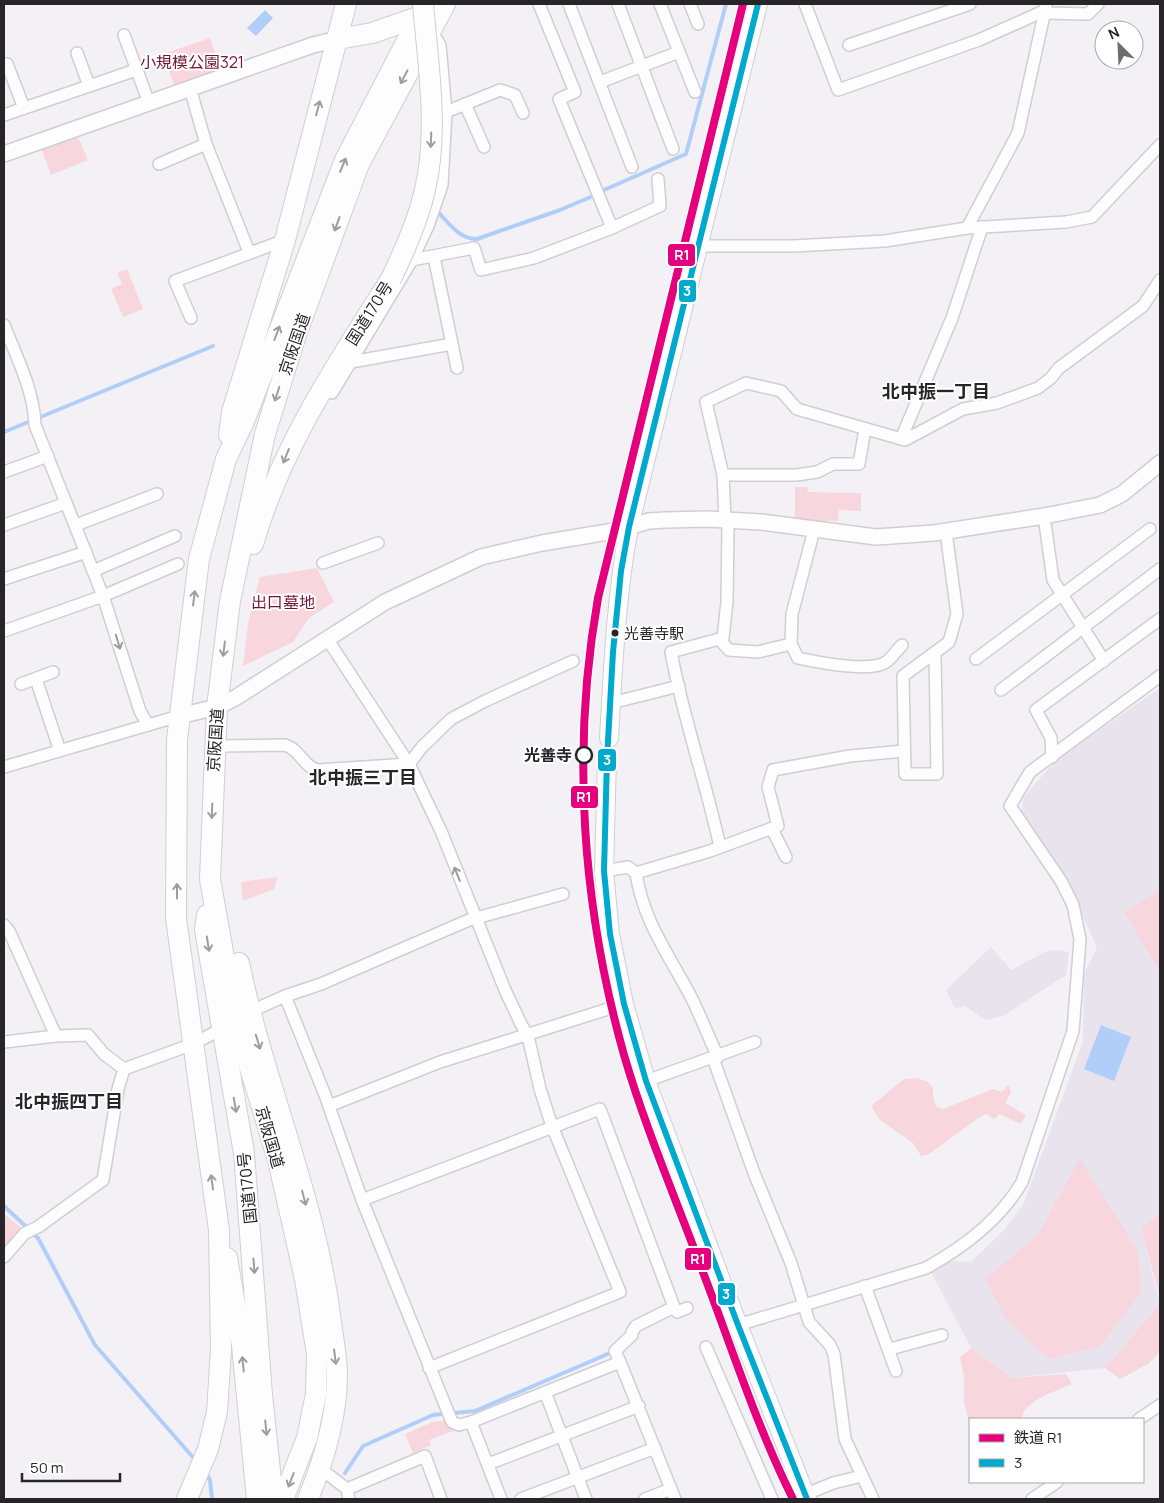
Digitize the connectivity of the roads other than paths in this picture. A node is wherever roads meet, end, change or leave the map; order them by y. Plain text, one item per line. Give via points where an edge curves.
1 (346, 4) edge
2 (357, 4) edge
3 (538, 4) edge
4 (569, 4) edge
5 (618, 4) edge
6 (660, 4) edge
7 (690, 4) edge
8 (758, 4) edge
9 (805, 4) edge
10 (970, 4) edge
11 (1098, 4) edge
12 (1045, 9) edge
13 (434, 10) edge
14 (698, 24) dead end
15 (124, 35) dead end
16 (344, 38) junction
17 (849, 45) dead end
18 (679, 52) junction
19 (77, 53) dead end
20 (4, 65) edge
21 (642, 66) junction
22 (136, 70) junction
23 (600, 82) junction
24 (89, 86) junction
25 (190, 88) junction
26 (695, 92) dead end
27 (149, 103) junction
28 (465, 104) junction
29 (24, 108) junction
30 (446, 112) junction
31 (522, 113) dead end
32 (4, 115) edge
33 (206, 144) junction
34 (1160, 145) edge
35 (484, 147) dead end
36 (673, 149) dead end
37 (4, 154) edge
38 (159, 164) dead end
39 (632, 167) dead end
40 (658, 179) dead end
41 (982, 227) junction
42 (612, 228) junction
43 (967, 228) junction
44 (285, 240) junction
45 (698, 246) junction
46 (249, 252) junction
47 (434, 256) junction
48 (412, 260) junction
49 (1160, 280) edge
50 (191, 318) dead end
51 (4, 325) edge
52 (6, 340) edge
53 (452, 344) junction
54 (351, 362) junction
55 (457, 368) dead end
56 (332, 393) dead end
57 (865, 429) junction
58 (901, 439) junction
59 (48, 456) junction
60 (226, 459) junction
61 (1160, 464) edge
62 (4, 472) edge
63 (723, 475) junction
64 (158, 494) dead end
65 (66, 503) junction
66 (1044, 516) junction
67 (4, 524) edge
68 (727, 524) junction
69 (76, 525) junction
70 (629, 527) junction
71 (1150, 529) dead end
72 (814, 530) junction
73 (946, 532) junction
74 (176, 536) dead end
75 (378, 543) dead end
76 (86, 552) junction
77 (323, 563) dead end
78 (178, 564) dead end
79 (1160, 569) edge
80 (93, 571) junction
81 (4, 579) edge
82 (1063, 594) junction
83 (103, 596) junction
84 (230, 601) junction
85 (1160, 618) edge
86 (1083, 627) junction
87 (4, 631) edge
88 (718, 639) junction
89 (328, 640) junction
90 (791, 644) junction
91 (902, 645) dead end
92 (935, 653) junction
93 (976, 658) dead end
94 (573, 661) dead end
95 (1104, 661) junction
96 (53, 672) dead end
97 (1160, 676) edge
98 (36, 679) junction
99 (21, 684) dead end
100 (679, 686) junction
101 (1002, 690) dead end
102 (611, 703) junction
103 (217, 707) junction
104 (179, 716) junction
105 (148, 726) junction
106 (609, 738) dead end
107 (214, 746) junction
108 (60, 751) junction
109 (904, 751) junction
110 (1052, 757) junction
111 (607, 759) dead end
112 (408, 764) junction
113 (8, 765) edge
114 (4, 774) edge
115 (772, 829) junction
116 (720, 847) junction
117 (786, 857) dead end
118 (604, 871) junction
119 (636, 873) junction
120 (563, 894) dead end
121 (477, 919) junction
122 (4, 925) edge
123 (285, 996) junction
124 (624, 1004) junction
125 (235, 1020) junction
126 (56, 1036) junction
127 (528, 1036) junction
128 (4, 1042) edge
129 (755, 1042) dead end
130 (193, 1044) junction
131 (716, 1058) junction
132 (124, 1069) junction
133 (646, 1082) junction
134 (329, 1106) junction
135 (552, 1126) junction
136 (362, 1200) junction
137 (219, 1230) junction
138 (4, 1257) edge
139 (864, 1286) junction
140 (806, 1305) junction
141 (674, 1307) junction
142 (687, 1308) dead end
143 (738, 1325) junction
144 (942, 1335) dead end
145 (706, 1347) dead end
146 (890, 1349) junction
147 (620, 1362) junction
148 (429, 1368) junction
149 (896, 1371) dead end
150 (545, 1392) junction
151 (1160, 1405) edge
152 (639, 1406) junction
153 (1140, 1418) edge
154 (471, 1422) junction
155 (562, 1436) junction
156 (655, 1448) junction
157 (488, 1464) junction
158 (321, 1469) junction
159 (862, 1476) junction
160 (578, 1478) junction
161 (1056, 1483) edge
162 (348, 1494) edge
163 (673, 1494) edge
164 (805, 1497) edge
165 (187, 1499) edge
166 (257, 1499) edge
167 (273, 1499) edge
168 (283, 1499) edge
169 (308, 1499) edge
170 (441, 1499) edge
171 (501, 1499) edge
172 (521, 1499) edge
173 (586, 1499) edge
174 (644, 1499) edge
175 (772, 1499) edge
176 (873, 1499) edge
177 (1032, 1499) edge

1 - 16 highway
2 - 16 highway
3 - 42 street via 575,92 560,99
4 - 23 street
5 - 21 street
6 - 18 street
7 - 14 street
8 - 45 main road
9 - 12 street via 838,90 979,40
10 - 17 street
11 - 12 street via 1088,14
12 - 43 street via 1018,133
13 - 16 highway via 372,33
13 - 30 street
60 -> 13 highway, 京阪国道 via 245,419 345,160
13 -> 84 highway, 京阪国道 via 359,164 296,335 265,434
13 -> 84 highway, 国道170号, bridge via 429,82 431,141 425,190 411,238 391,279 292,442 257,530 240,588
15 - 22 street
16 - 25 street via 313,45
44 -> 16 highway via 308,146
18 - 21 street
18 - 26 street
19 - 24 street
20 - 29 street via 7,64
21 - 23 street
21 - 36 street
22 - 24 street
22 - 27 street
23 - 39 street
24 - 29 street
25 - 27 street
25 - 33 street
27 - 37 street
28 - 30 street
28 - 31 street via 500,90 515,95
28 - 35 street
29 - 32 street
30 - 48 street via 442,185
33 - 38 street
33 - 46 street
34 - 41 street via 1092,217 1066,222
40 - 42 street via 660,206
41 - 43 street
41 - 58 street via 952,318
42 - 47 street via 534,258 481,270 474,248
43 - 45 street via 876,241 793,246
44 - 46 street
44 - 60 highway via 232,412
45 - 70 main road
46 - 50 street via 175,282
47 - 48 street
47 - 53 street
48 - 54 street
49 - 58 street via 1143,306 1059,368 1038,388 1016,397 963,409 905,440
51 - 52 street
52 - 59 street via 35,411 35,424
53 - 54 street
53 - 55 street
54 - 56 street
57 - 58 street
57 - 63 street via 859,464 833,464 818,472 796,475
57 - 63 street via 797,409 781,391 746,383 706,402
59 - 62 street
59 - 65 street
104 -> 60 highway, 京阪国道 via 199,558
61 - 66 street via 1122,494 1100,505
63 - 68 street
64 - 69 street
65 - 67 street
65 - 69 street
66 - 73 street
66 - 82 street via 1053,580
68 - 70 street via 649,521
68 - 72 street via 784,525
68 - 88 street via 725,620 722,638
69 - 76 street
70 - 89 street via 481,556 385,602
70 - 102 main road via 612,652
71 - 82 street
72 - 73 street via 876,537
72 - 90 street via 792,614
73 - 92 street via 956,614 949,642
74 - 80 street
75 - 77 street
76 - 80 street
76 - 81 street
78 - 83 street
79 - 86 street
80 - 83 street
82 - 86 street
82 - 93 street
83 - 87 street
83 -> 105 street via 140,711
84 -> 103 highway, 京阪国道
85 - 95 street
86 - 95 street
86 - 101 street
88 - 90 street via 729,650 758,652
88 - 100 street via 671,652
89 - 103 street
89 - 112 street
90 - 91 street via 798,658 827,665 876,666 886,662
92 - 109 street via 903,676
92 - 109 street via 937,774 905,774
94 - 112 street via 451,720
95 - 110 street via 1036,710 1050,738
96 - 98 street
97 - 110 street
98 - 99 street
98 - 108 street
100 - 102 street
100 - 116 street
102 - 106 main road
103 - 104 street
103 - 107 highway, 京阪国道
104 - 105 street
130 -> 104 highway, 京阪国道 via 176,918
105 - 108 street
107 - 112 street via 284,745 294,748 310,768 318,770
107 -> 125 highway, 京阪国道 via 210,879
108 - 113 street
109 - 115 street via 850,756 773,770 768,787 778,826
110 - 139 street via 1030,772 1010,806 1061,881 1073,905 1080,939 1073,1031 1022,1182 1011,1201 992,1222 949,1255 926,1268
111 - 118 main road
121 -> 112 street via 441,831
113 - 114 street
115 - 116 street
115 - 117 street
116 - 119 street
118 - 119 street via 628,867
118 - 124 main road via 610,934
119 - 131 street via 640,898 659,942 690,995
120 - 121 street
121 - 123 street
121 - 127 street via 505,990
122 - 126 street
123 - 125 street
123 - 134 street
124 - 127 street
124 - 133 main road
125 - 130 street
125 -> 158 highway via 305,1199 326,1285 337,1374 332,1422
125 -> 167 highway, 国道170号 via 262,1395
125 -> 168 highway, 京阪国道 via 278,1160 305,1279 317,1354 316,1394 307,1438
126 - 128 street
126 - 132 street via 88,1036
127 - 134 street via 440,1062
127 - 135 street
129 - 131 street
130 - 132 street
137 -> 130 highway, 京阪国道
131 - 133 street
131 - 140 street
132 - 138 street via 103,1180 25,1233
133 - 143 main road
134 - 136 street
135 - 136 street
135 - 141 street via 600,1109
135 - 148 street via 620,1292
136 - 148 street
137 - 165 highway, 京阪国道 via 221,1350 217,1412 208,1449
166 -> 137 highway, 国道170号 via 242,1345 231,1275
139 - 140 street
139 - 146 street
140 - 143 street
140 - 159 street via 812,1329 830,1345 834,1354 846,1439
141 - 142 street via 677,1312
141 - 147 street via 636,1326 632,1335 615,1352
143 - 164 main road
144 - 146 street
145 - 175 street
146 - 149 street
147 - 150 street
147 - 152 street
148 - 154 street via 452,1422 458,1425
150 - 154 street
150 - 155 street
151 - 153 street
152 - 155 street
152 - 156 street
154 - 157 street
155 - 157 street
155 - 160 street
156 - 160 street
156 - 163 street
157 - 171 street
158 - 162 street
158 - 169 highway
159 - 164 street via 833,1483
159 - 176 street
160 - 172 street
160 - 173 street
161 - 177 street
162 - 170 street via 425,1456
163 - 174 street

